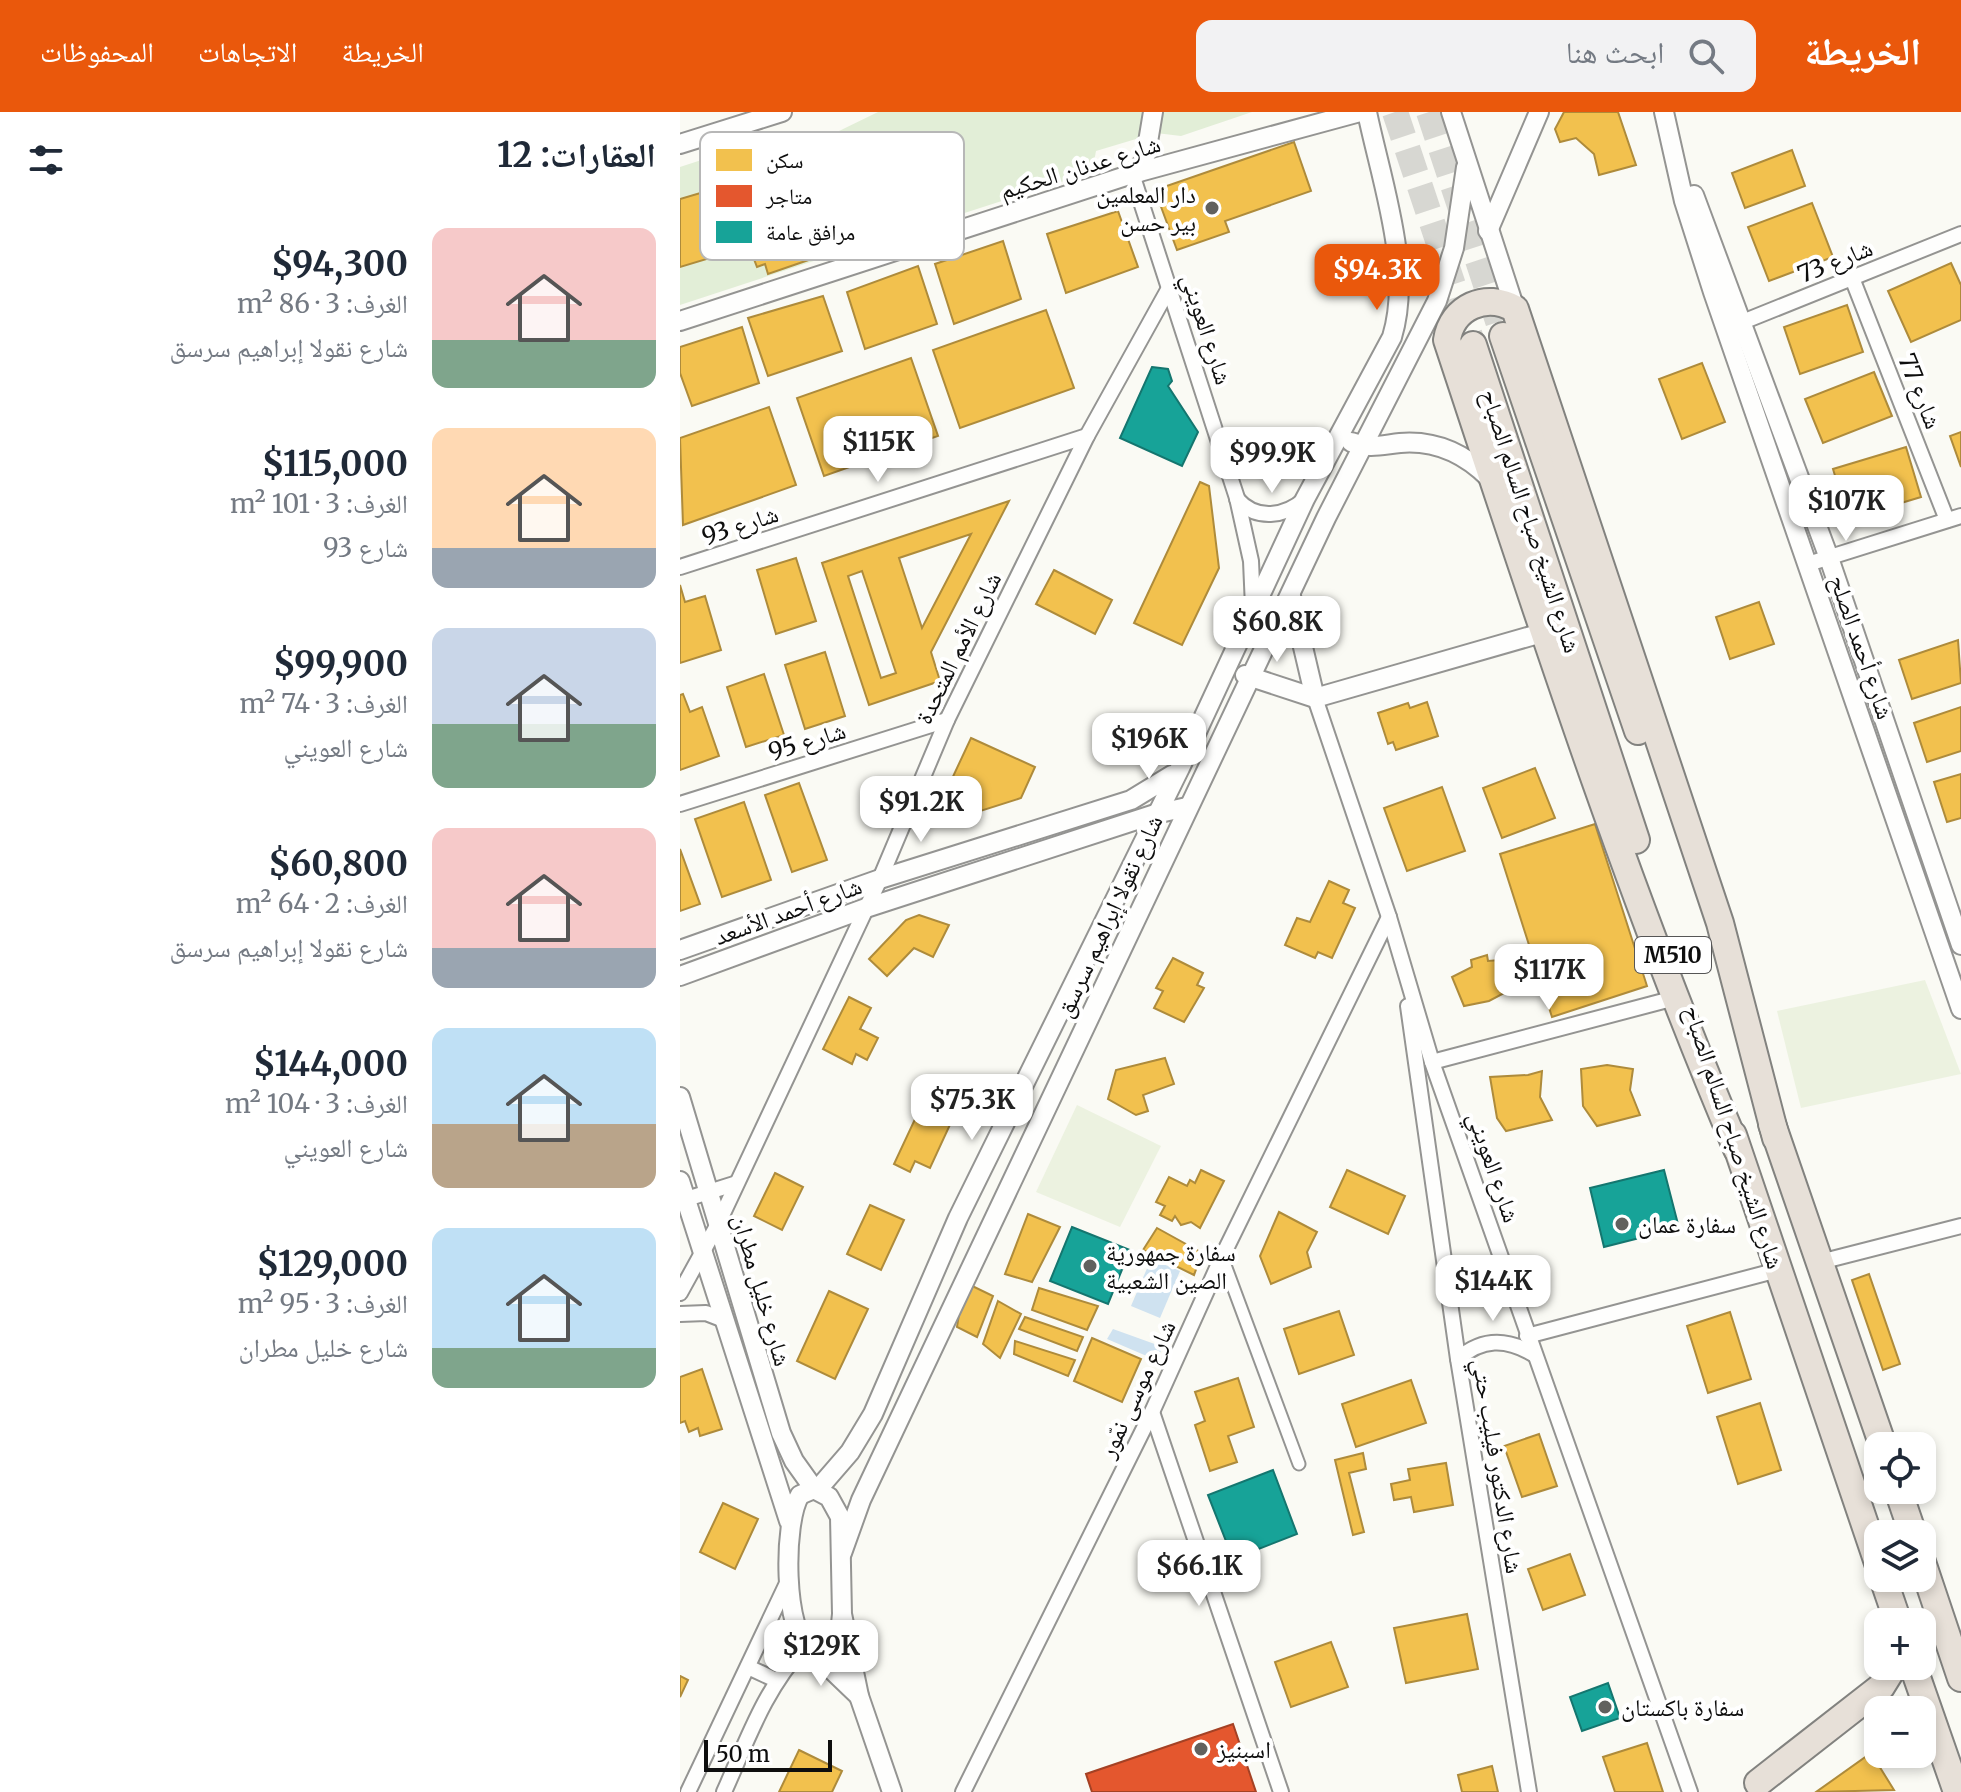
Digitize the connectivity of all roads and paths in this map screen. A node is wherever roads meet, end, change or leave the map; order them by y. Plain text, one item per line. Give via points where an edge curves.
1 (782, 112) edge
2 (1153, 112) edge
3 (1360, 112) edge
4 (1367, 112) edge
5 (1451, 112) edge
6 (1539, 112) edge
7 (1664, 112) edge
8 (718, 132) edge
9 (700, 138) edge
10 (680, 144) edge
11 (1466, 167) junction
12 (1136, 173) junction
13 (964, 229) edge
14 (1488, 231) junction
15 (1961, 234) edge
16 (868, 260) edge
17 (1852, 278) junction
18 (1168, 290) junction
19 (1515, 309) junction
20 (680, 321) edge
21 (1734, 326) junction
22 (1503, 336) tunnel mouth
23 (1473, 345) tunnel mouth
24 (1087, 436) junction
25 (1339, 437) junction
26 (1361, 446) junction
27 (1494, 483) junction
28 (1237, 498) junction
29 (1305, 499) junction
30 (1954, 518) edge
31 (1829, 558) junction
32 (1808, 564) junction
33 (680, 567) edge
34 (1291, 596) junction
35 (1253, 611) junction
36 (1545, 632) junction
37 (1227, 669) junction
38 (1253, 678) junction
39 (1315, 698) junction
40 (947, 720) junction
41 (1180, 768) junction
42 (680, 804) edge
43 (1187, 807) junction
44 (1155, 814) junction
45 (880, 879) junction
46 (866, 908) junction
47 (1389, 917) junction
48 (1954, 936) edge
49 (680, 950) edge
50 (1402, 957) junction
51 (680, 976) edge
52 (1675, 998) junction
53 (1961, 1009) edge
54 (1432, 1062) junction
55 (680, 1097) edge
56 (1776, 1138) junction
57 (1737, 1149) junction
58 (734, 1184) junction
59 (709, 1190) junction
60 (682, 1194) edge
61 (718, 1224) junction
62 (1961, 1226) edge
63 (700, 1252) junction
64 (1222, 1257) junction
65 (1820, 1262) junction
66 (1778, 1270) junction
67 (680, 1293) edge
68 (680, 1314) edge
69 (724, 1320) junction
70 (1527, 1336) junction
71 (1533, 1354) junction
72 (1458, 1359) junction
73 (1152, 1412) junction
74 (1878, 1432) edge
75 (1299, 1464) dead end
76 (816, 1489) junction
77 (1864, 1522) edge
78 (790, 1524) junction
79 (842, 1553) junction
80 (791, 1575) junction
81 (1934, 1592) edge
82 (842, 1614) junction
83 (808, 1648) junction
84 (1957, 1648) edge
85 (748, 1667) junction
86 (1961, 1678) edge
87 (776, 1680) junction
88 (1885, 1680) edge
89 (859, 1696) junction
90 (1864, 1722) edge
91 (1936, 1745) edge
92 (1750, 1787) edge
93 (688, 1792) edge
94 (724, 1792) edge
95 (892, 1792) edge
96 (963, 1792) edge
97 (1281, 1792) edge
98 (1529, 1792) edge
99 (1690, 1792) edge
100 (1955, 1792) edge

1 - 8 street
2 - 12 street via 1146,154
3 - 12 street, شارع عدنان الحكيم
4 - 25 street, شارع نقولا إبراهيم سرسق via 1400,298 1392,337
5 - 11 street
6 - 14 street
7 - 21 street, شارع أحمد الصلح
9 - 10 street
11 - 14 street
11 - 26 street, شارع نقولا إبراهيم سرسق via 1454,248 1437,301
12 - 13 street, شارع عدنان الحكيم
12 - 18 street, شارع العويني
14 - 19 street
15 - 17 street, شارع 73
16 - 20 street, شارع عدنان الحكيم
17 - 21 street, شارع 73
17 - 30 street, شارع 77
18 - 24 street, شارع الأمم المتحدة
18 - 28 street, شارع العويني
19 - 27 highway via 1499,300 1471,306 1449,326 1447,340
19 - 56 highway via 1716,908
21 - 31 street, شارع أحمد الصلح
21 - 32 street, شارع أحمد الصلح
22 - 56 highway, شارع الشيخ صباح السالم الصباح / M510
23 - 57 highway, شارع الشيخ صباح السالم الصباح / M510
24 - 33 street, شارع 93
24 - 40 street, شارع الأمم المتحدة
25 - 26 street
25 - 29 street, شارع نقولا إبراهيم سرسق
26 - 27 street via 1409,443 1451,450
26 - 34 street, شارع نقولا إبراهيم سرسق
27 - 36 highway
28 - 29 street via 1267,514
28 - 35 street, شارع العويني via 1251,561
29 - 35 street, شارع نقولا إبراهيم سرسق
30 - 31 street
31 - 32 street
31 - 48 street, شارع أحمد الصلح
32 - 48 street, شارع أحمد الصلح
34 - 38 street, شارع نقولا إبراهيم سرسق
34 - 39 street, شارع العويني
35 - 37 street, شارع نقولا إبراهيم سرسق
36 - 39 street
36 - 52 highway
37 - 38 street
37 - 41 street, شارع نقولا إبراهيم سرسق
38 - 39 street
38 - 43 street, شارع نقولا إبراهيم سرسق
39 - 47 street, شارع العويني
40 - 42 street, شارع 95
40 - 45 street, شارع الأمم المتحدة
41 - 44 street, شارع نقولا إبراهيم سرسق
41 - 45 street, شارع أحمد الأسعد via 1131,800
43 - 44 street, شارع أحمد الأسعد
43 - 79 street, شارع نقولا إبراهيم سرسق via 861,1500
44 - 46 street, شارع أحمد الأسعد
44 - 76 street, شارع نقولا إبراهيم سرسق via 958,1218 873,1414 850,1452
45 - 46 street, شارع الأمم المتحدة
45 - 49 street, شارع أحمد الأسعد
46 - 51 street, شارع أحمد الأسعد
46 - 58 street, شارع الأمم المتحدة
47 - 50 street, شارع العويني
47 - 64 street, شارع موسى نمّور
48 - 53 street, شارع أحمد الصلح
50 - 54 street, شارع العويني
50 - 72 street, شارع الدكتور فيليب حتي
52 - 54 street
52 - 57 highway
54 - 70 street, شارع العويني
55 - 59 street, شارع خليل مطران
56 - 65 highway, شارع الشيخ صباح السالم الصباح / M510
57 - 66 highway, شارع الشيخ صباح السالم الصباح / M510
58 - 59 street
58 - 61 street, شارع الأمم المتحدة
59 - 60 street
59 - 61 street, شارع خليل مطران
60 - 63 street, شارع خليل مطران
61 - 63 street, شارع الأمم المتحدة
61 - 76 street, شارع خليل مطران via 781,1433
62 - 65 street
63 - 67 street, شارع الأمم المتحدة
63 - 69 street, شارع خليل مطران
64 - 73 street, شارع موسى نمّور
64 - 75 street
65 - 74 highway, شارع الشيخ صباح السالم الصباح / M510
66 - 70 street
66 - 77 highway, شارع الشيخ صباح السالم الصباح / M510
68 - 69 street via 706,1313
69 - 78 street, شارع خليل مطران
70 - 71 street, شارع العويني
71 - 72 street via 1518,1345 1476,1343
71 - 99 street, شارع العويني
72 - 98 street, شارع الدكتور فيليب حتي
73 - 96 street, شارع موسى نمّور
73 - 97 street
76 - 78 street, شارع نقولا إبراهيم سرسق via 800,1495
76 - 79 street, شارع خليل مطران via 837,1509
78 - 80 street
79 - 82 street
80 - 83 street via 792,1618
80 - 85 street
81 - 84 highway
82 - 83 street via 836,1642 821,1651
82 - 89 street
83 - 87 street
83 - 89 street
84 - 86 highway
85 - 87 street
85 - 93 street
87 - 94 street
88 - 92 highway
89 - 95 street
90 - 92 highway
91 - 100 highway

